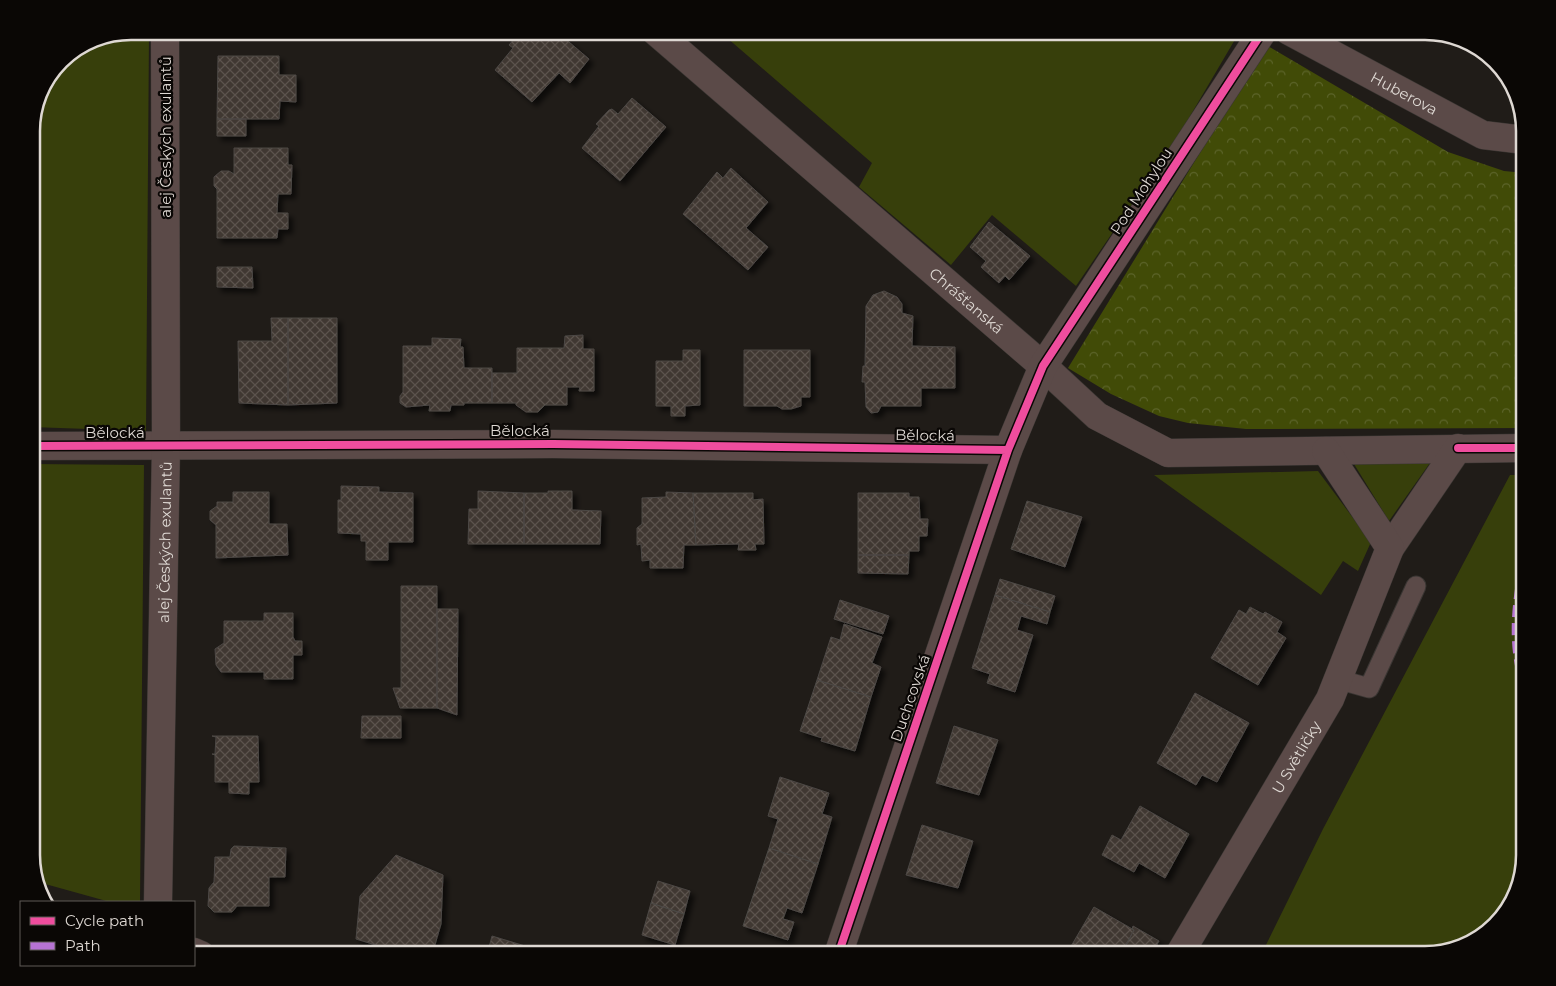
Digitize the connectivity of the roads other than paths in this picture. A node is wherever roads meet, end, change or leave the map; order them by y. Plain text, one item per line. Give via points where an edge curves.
1 (165, 40) edge
2 (664, 40) edge
3 (1256, 40) edge
4 (1306, 40) edge
5 (1516, 139) edge
6 (1043, 366) junction
7 (166, 445) junction
8 (40, 446) edge
9 (1458, 448) junction
10 (1516, 448) edge
11 (1008, 450) junction
12 (1326, 451) junction
13 (1390, 548) junction
14 (1416, 586) dead end
15 (1337, 680) junction
16 (158, 901) edge
17 (841, 946) edge
18 (1184, 946) edge

1 - 7 street, alej Českých exulantů
2 - 6 street, Chrášťanská
3 - 6 street, Pod Mohylou
4 - 5 street, Huberova via 1483,135
6 - 11 street, Pod Mohylou
6 - 12 street, Chrášťanská via 1097,416 1168,453
7 - 8 street, Bělocká
7 - 11 street, Bělocká via 553,444
7 - 16 street, alej Českých exulantů
9 - 10 street, Chrášťanská
9 - 12 street, Chrášťanská
9 - 13 street, U Světličky
11 - 17 street, Duchcovská
12 - 13 street
13 - 15 street, U Světličky
14 - 15 lane via 1369,688
15 - 18 street, U Světličky via 1330,699

